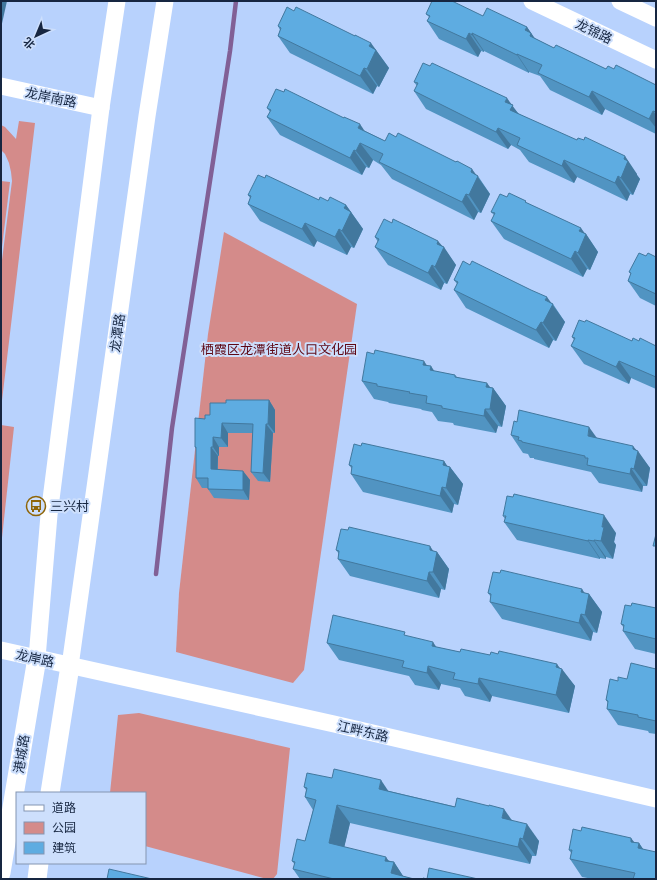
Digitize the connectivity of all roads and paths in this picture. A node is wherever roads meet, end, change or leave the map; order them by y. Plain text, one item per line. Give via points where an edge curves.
1 (117, 1) edge
2 (165, 1) edge
3 (532, 1) edge
4 (620, 1) edge
5 (656, 18) edge
6 (656, 60) edge
7 (1, 86) edge
8 (101, 108) junction
9 (1, 650) edge
10 (37, 658) junction
11 (70, 666) junction
12 (50, 792) edge
13 (656, 799) edge
14 (39, 864) edge
15 (1, 873) edge
16 (37, 879) edge

1 - 8 street
2 - 11 street, 龙潭路
3 - 6 street, 龙锦路
4 - 5 street
7 - 8 street, 龙岸南路
8 - 10 street via 49,515
9 - 10 street, 龙岸路
10 - 11 street, 龙岸路
10 - 15 main road, 港城路
11 - 12 main road
11 - 13 street, 江畔东路
14 - 16 main road

